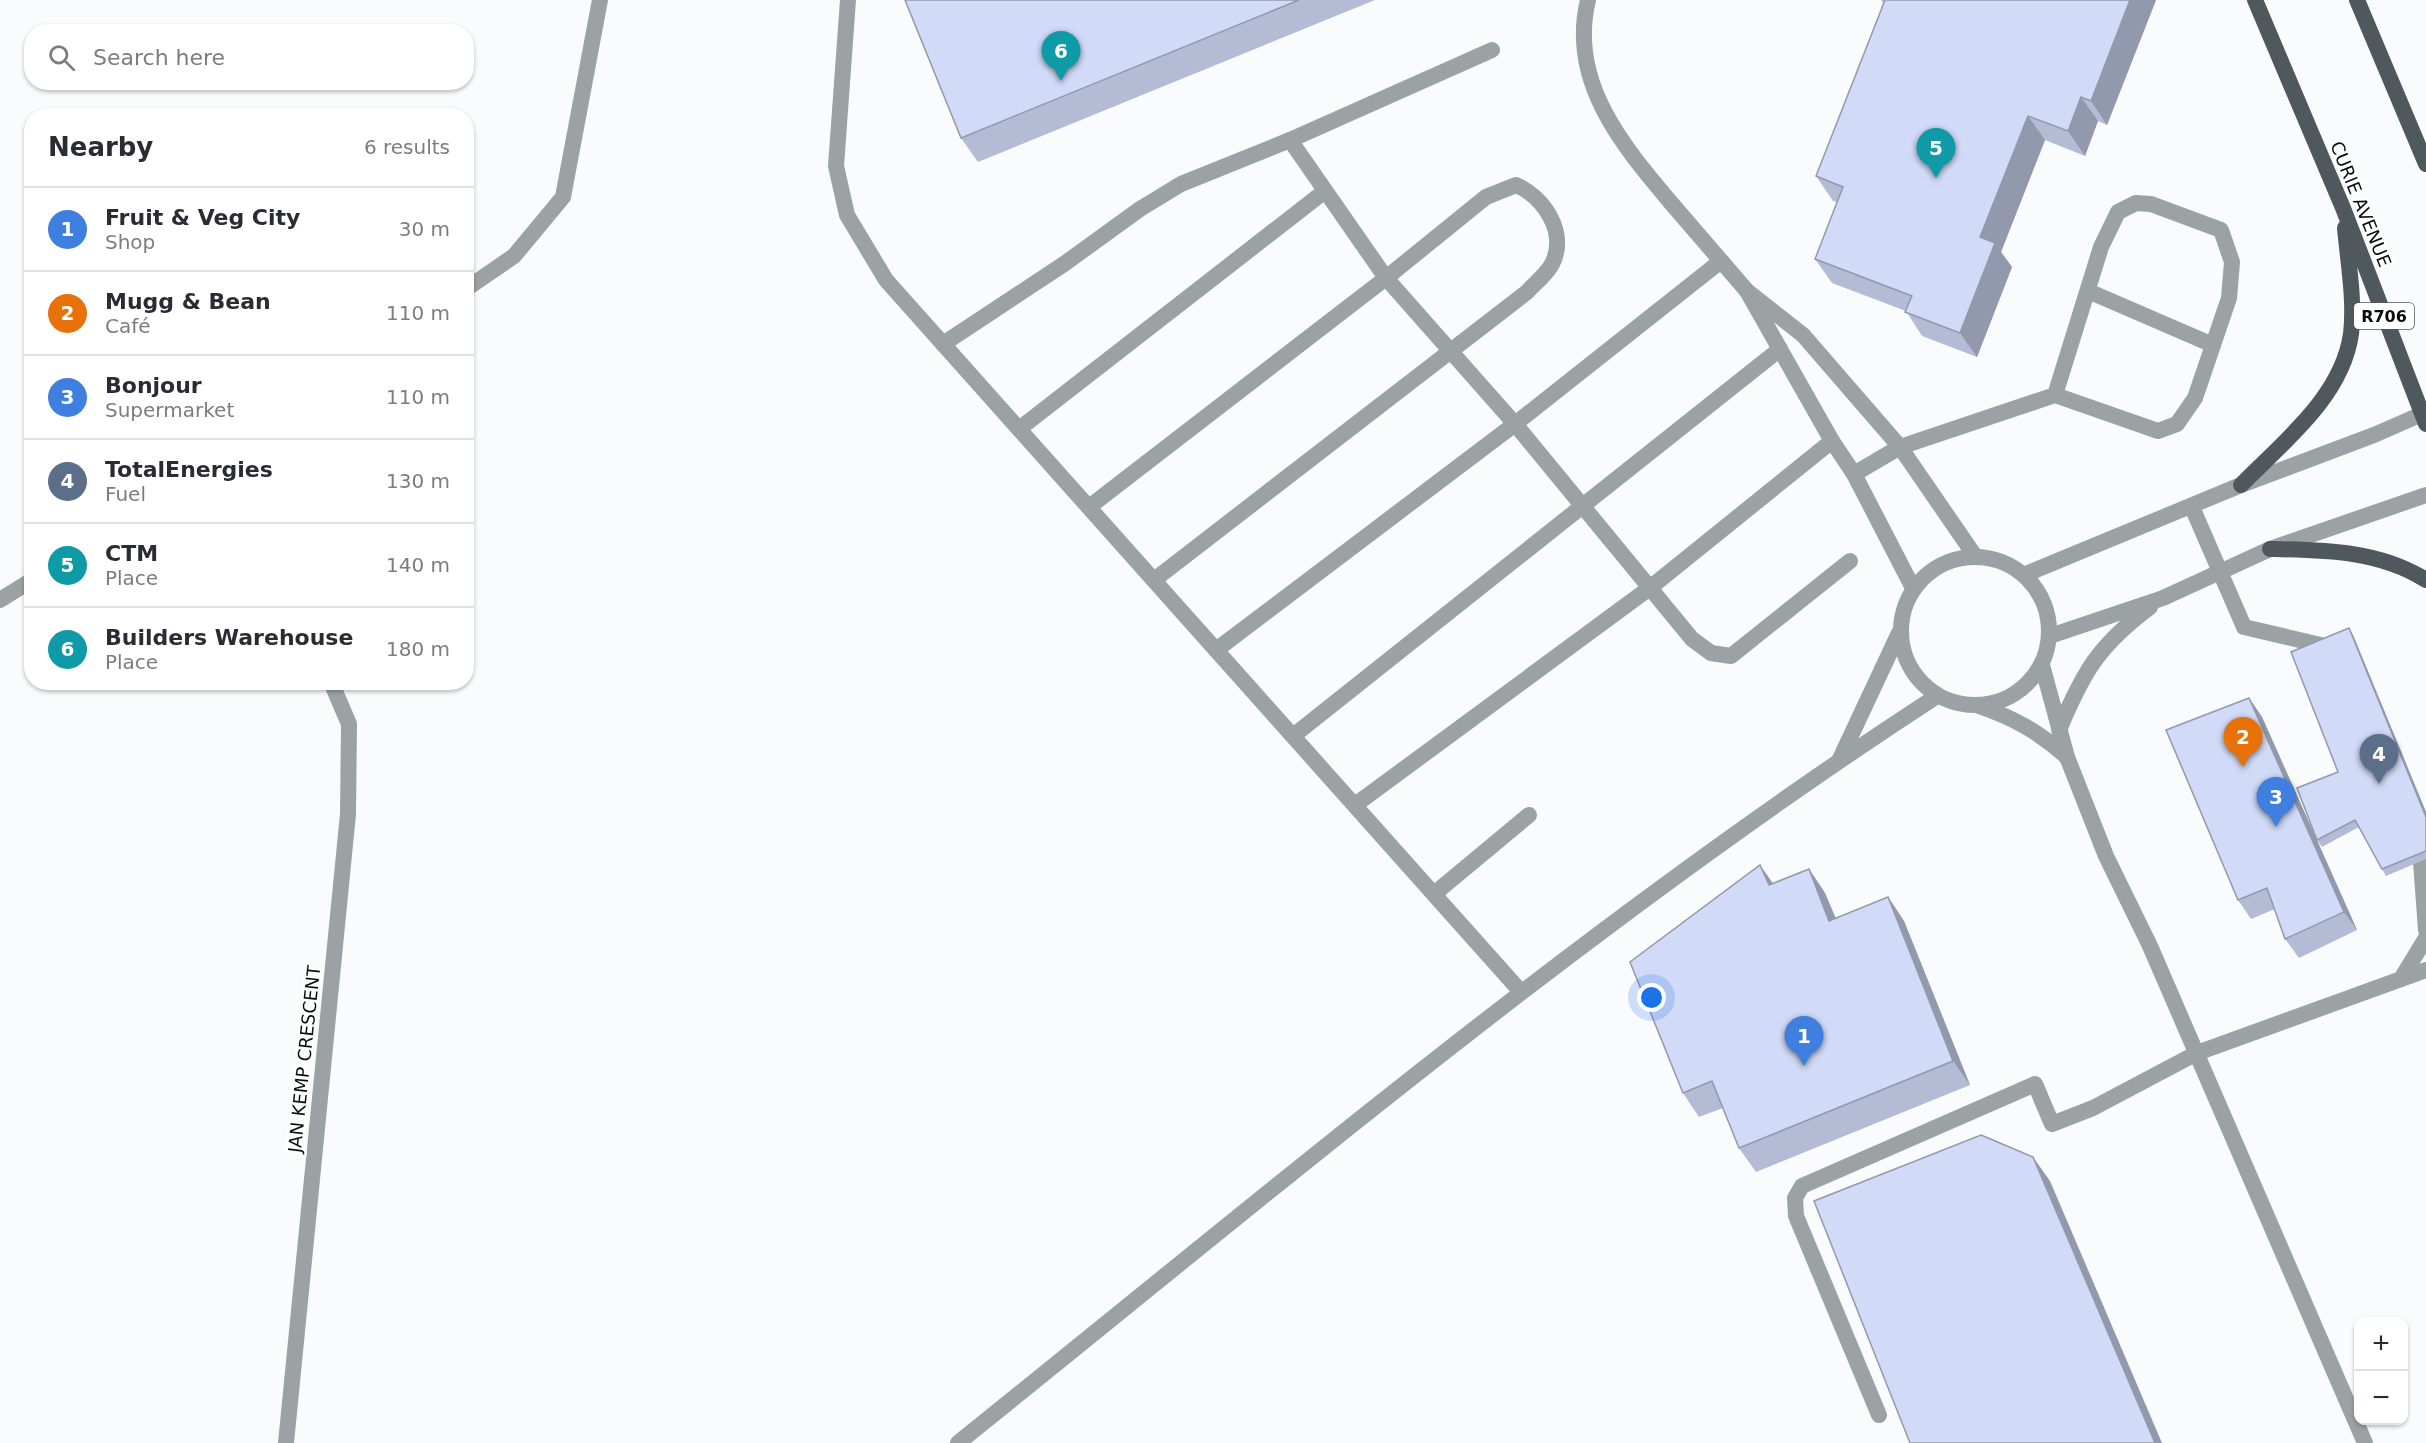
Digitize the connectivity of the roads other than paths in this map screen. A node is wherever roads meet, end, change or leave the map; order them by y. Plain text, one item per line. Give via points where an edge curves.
1 (600, 0) edge
2 (848, 0) edge
3 (1588, 0) edge
4 (2255, 0) edge
5 (2357, 0) edge
6 (1492, 50) dead end
7 (1290, 140) junction
8 (2426, 164) edge
9 (1325, 191) junction
10 (2343, 208) junction
11 (1721, 261) junction
12 (1386, 278) junction
13 (474, 283) edge
14 (1747, 291) junction
15 (2088, 291) junction
16 (943, 344) junction
17 (2213, 345) junction
18 (1780, 349) junction
19 (1449, 351) junction
20 (2055, 395) junction
21 (2424, 419) edge
22 (1515, 424) junction
23 (1019, 429) junction
24 (1832, 441) junction
25 (1900, 447) junction
26 (1854, 474) junction
27 (2241, 485) junction
28 (2426, 495) edge
29 (1583, 506) junction
30 (1089, 507) junction
31 (2192, 507) junction
32 (2270, 549) junction
33 (1975, 556) junction
34 (1850, 561) dead end
35 (2219, 572) junction
36 (2025, 574) junction
37 (1154, 580) junction
38 (2426, 580) edge
39 (24, 585) edge
40 (1651, 587) junction
41 (1913, 588) junction
42 (2163, 598) junction
43 (0, 600) edge
44 (1899, 633) junction
45 (2050, 636) junction
46 (2325, 646) edge
47 (1216, 650) junction
48 (2042, 665) junction
49 (334, 690) edge
50 (1937, 696) junction
51 (1978, 706) junction
52 (2059, 730) junction
53 (1293, 736) junction
54 (2067, 757) junction
55 (1840, 759) junction
56 (1355, 805) junction
57 (1529, 815) dead end
58 (2424, 863) edge
59 (1434, 894) junction
60 (2426, 930) edge
61 (2426, 938) edge
62 (2426, 970) edge
63 (2401, 979) junction
64 (1521, 992) junction
65 (2197, 1053) junction
66 (1879, 1415) dead end
67 (286, 1443) edge
68 (958, 1443) edge
69 (2365, 1443) edge

1 - 13 street via 563,197 514,255
2 - 16 street via 836,166 847,215 885,280
3 - 11 street via 1585,54 1592,86 1605,116 1629,152
4 - 10 main road, CURIE AVENUE / R706
5 - 8 main road
6 - 7 street
7 - 9 street
7 - 16 street via 1181,184
9 - 12 street
9 - 23 street
10 - 21 main road, CURIE AVENUE / R706
10 - 27 main road via 2352,315 2346,353 2329,390 2311,413
11 - 14 street
11 - 22 street
12 - 19 street
12 - 19 street via 1485,197 1516,185 1532,191 1551,216 1558,247 1552,266 1527,292
12 - 30 street
14 - 18 street
14 - 25 street via 1803,335
15 - 17 street
15 - 17 street via 2101,247 2118,212 2136,203 2151,204 2221,231 2232,262 2229,298
15 - 20 street
16 - 23 street
17 - 20 street via 2195,398 2177,424 2158,431
18 - 24 street
18 - 29 street
19 - 22 street
19 - 37 street
20 - 25 street
21 - 27 street
22 - 29 street
22 - 47 street
23 - 30 street
24 - 26 street
24 - 40 street
25 - 26 street
25 - 33 street
26 - 41 street
27 - 31 street
28 - 32 street
29 - 40 street
29 - 53 street
30 - 37 street
31 - 35 street
31 - 36 street
32 - 35 street
32 - 38 main road via 2342,550
33 - 36 street via 2002,560
33 - 41 street via 1952,559 1930,571
34 - 40 street via 1731,656 1711,653 1692,639
35 - 42 street
35 - 46 street via 2244,627
36 - 45 street via 2045,603
37 - 47 street
39 - 43 street
40 - 56 street
41 - 44 street via 1903,609
42 - 45 street
42 - 52 street via 2133,620 2094,658
44 - 50 street via 1905,658 1917,680
44 - 55 street
45 - 48 street
47 - 53 street
48 - 51 street via 2026,686 2004,700
48 - 52 street
49 - 67 street, JAN KEMP CRESCENT via 349,724 348,814
50 - 51 street
50 - 55 street
51 - 54 street via 2033,728
52 - 54 street
53 - 56 street
54 - 65 street via 2106,856
55 - 64 street
56 - 59 street
57 - 59 street
58 - 60 street
59 - 64 street
61 - 63 street
62 - 63 street
63 - 65 street
64 - 68 street
65 - 66 street via 2093,1108 2052,1124 2035,1084 1802,1186 1794,1206 1796,1216
65 - 69 street

